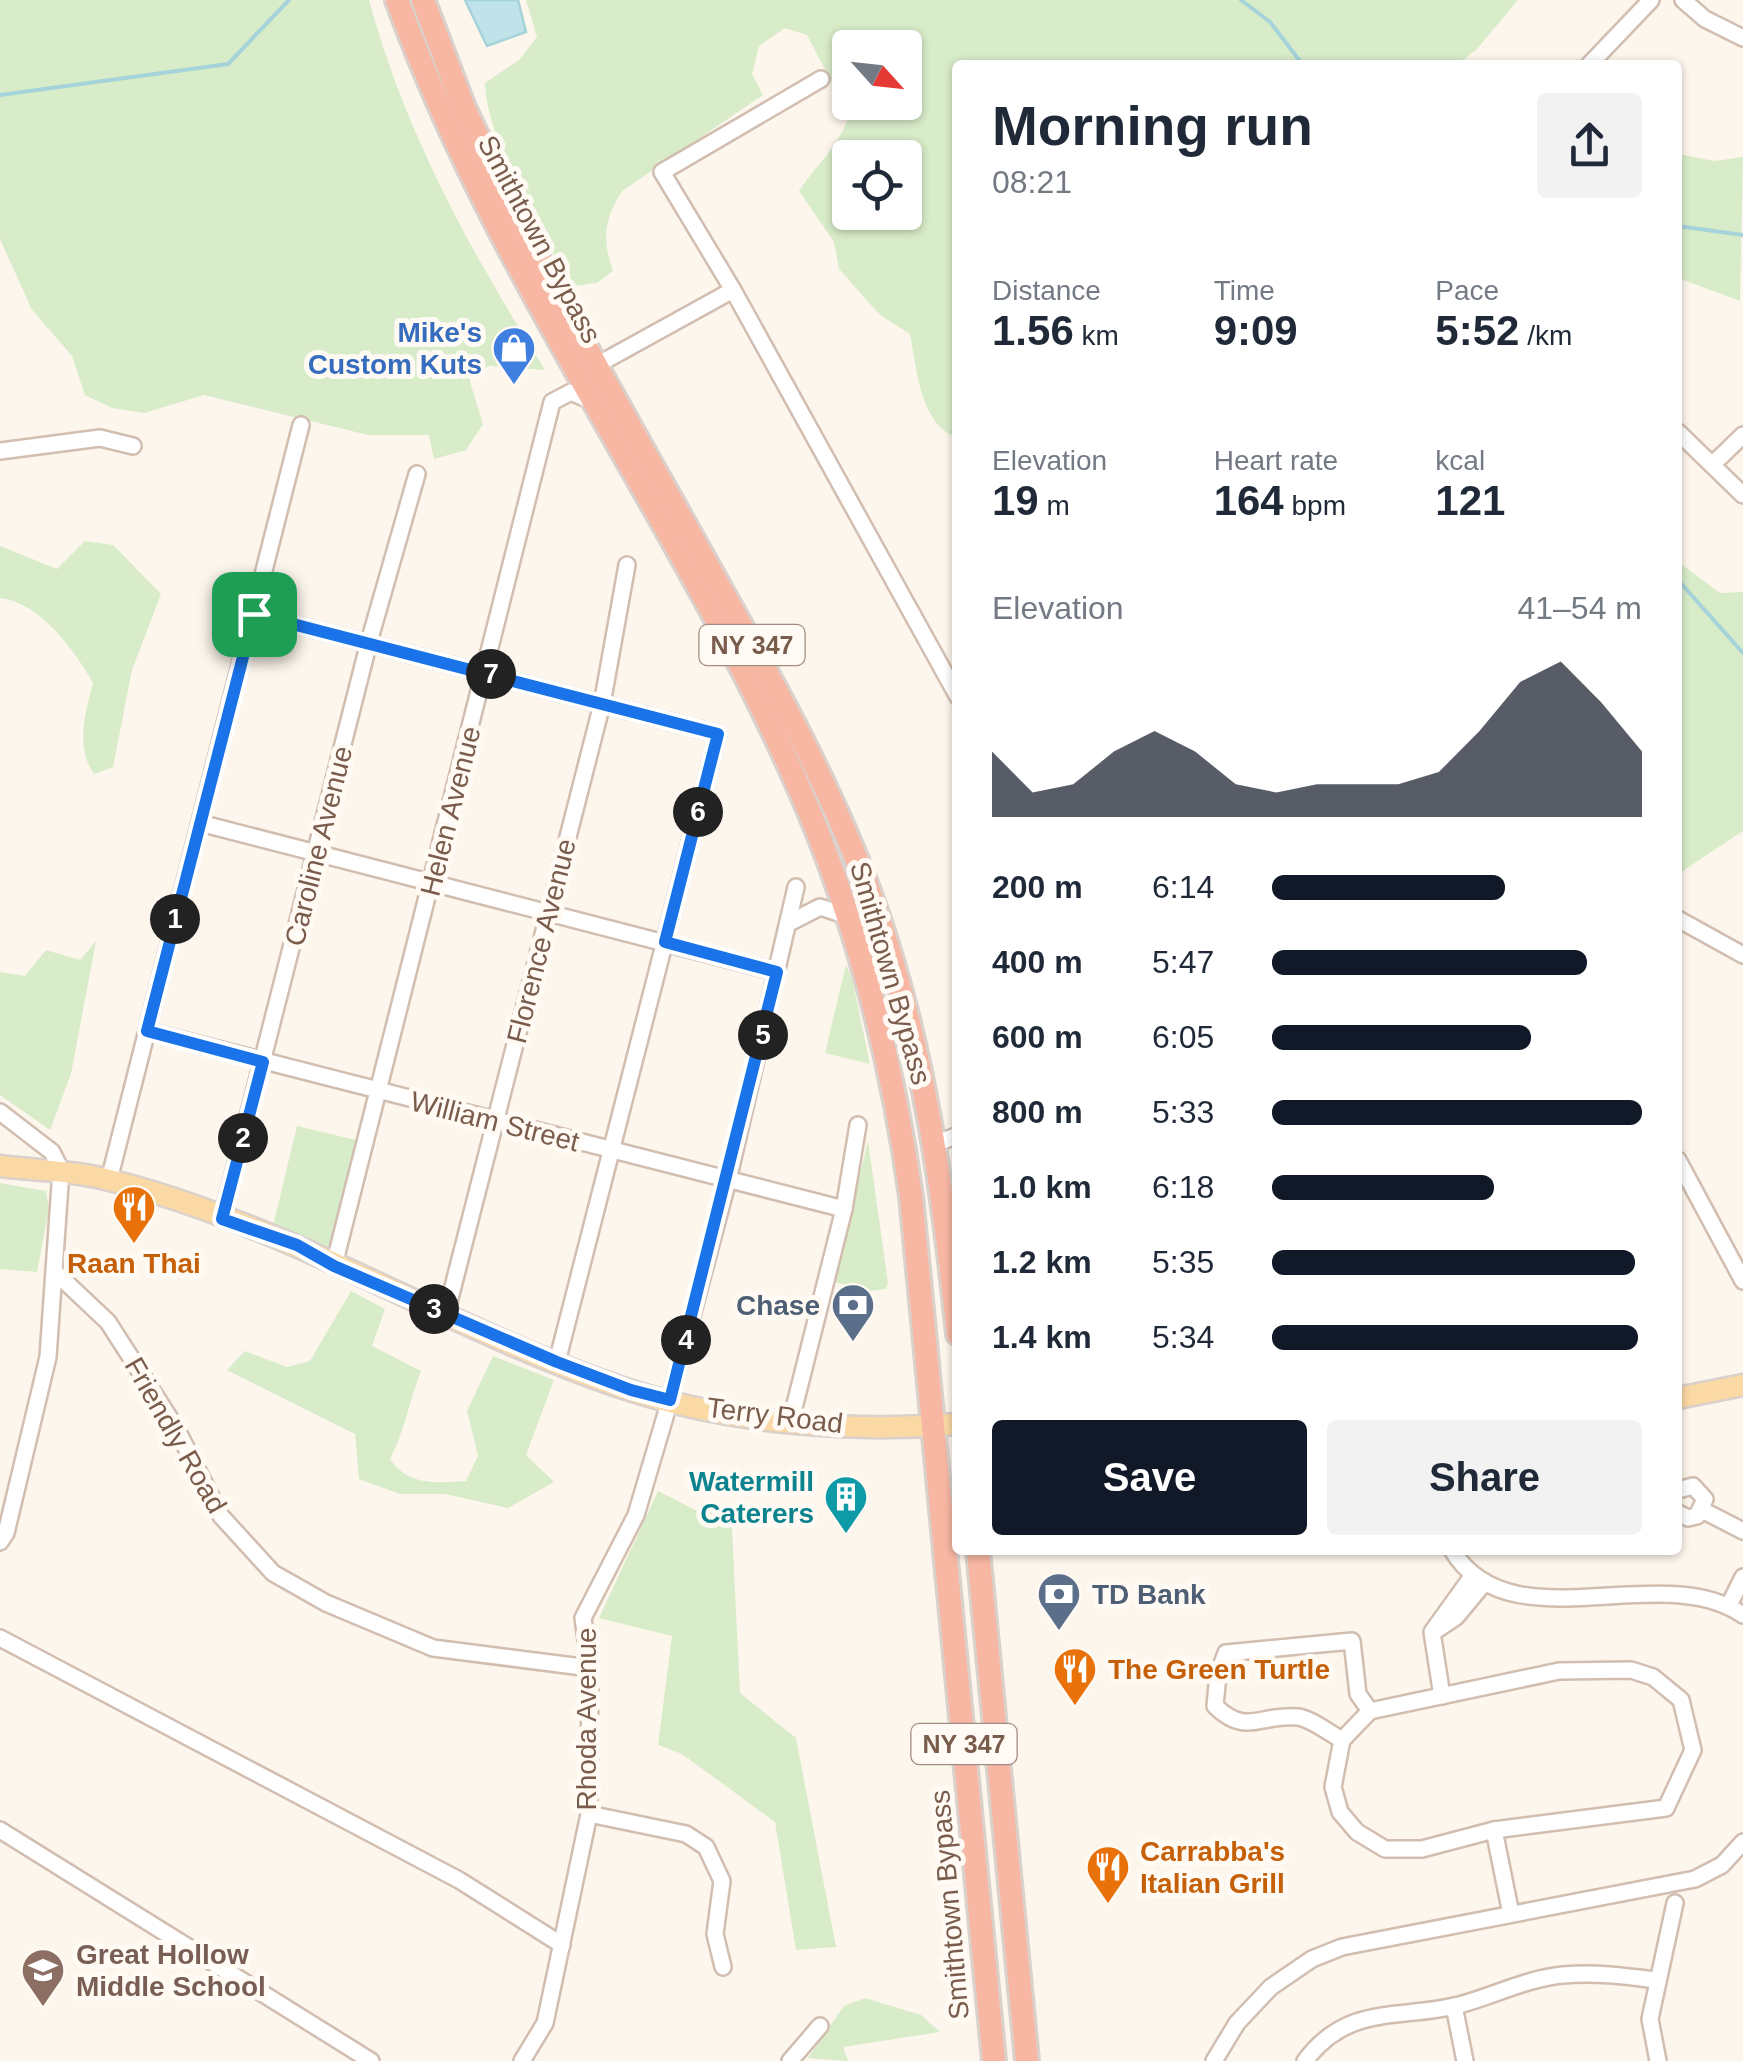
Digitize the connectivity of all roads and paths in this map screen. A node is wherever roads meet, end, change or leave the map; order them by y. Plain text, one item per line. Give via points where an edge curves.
1 (397, 0) edge
2 (423, 0) edge
3 (1651, 0) edge
4 (1684, 0) edge
5 (1743, 38) edge
6 (1595, 60) edge
7 (821, 79) dead end
8 (733, 290) junction
9 (597, 365) junction
10 (594, 402) junction
11 (301, 425) dead end
12 (1743, 435) edge
13 (1682, 436) edge
14 (133, 446) dead end
15 (0, 451) edge
16 (1712, 465) junction
17 (417, 474) dead end
18 (1743, 494) edge
19 (626, 565) dead end
20 (254, 614) junction
21 (369, 642) junction
22 (485, 672) junction
23 (952, 686) edge
24 (602, 704) junction
25 (200, 824) junction
26 (317, 854) junction
27 (432, 884) junction
28 (796, 886) dead end
29 (549, 912) junction
30 (847, 916) junction
31 (1682, 921) edge
32 (789, 923) junction
33 (665, 942) junction
34 (1743, 955) edge
35 (777, 972) junction
36 (147, 1031) junction
37 (263, 1062) junction
38 (378, 1091) junction
39 (0, 1112) edge
40 (495, 1122) junction
41 (858, 1125) dead end
42 (952, 1137) edge
43 (935, 1144) junction
44 (610, 1150) junction
45 (0, 1166) edge
46 (1682, 1167) edge
47 (62, 1170) junction
48 (109, 1180) junction
49 (728, 1180) junction
50 (844, 1209) junction
51 (222, 1219) junction
52 (334, 1266) junction
53 (54, 1272) junction
54 (1741, 1273) edge
55 (952, 1284) edge
56 (446, 1314) junction
57 (557, 1362) junction
58 (1743, 1385) edge
59 (1682, 1397) edge
60 (670, 1400) junction
61 (791, 1420) junction
62 (946, 1425) edge
63 (1682, 1489) edge
64 (952, 1504) edge
65 (1702, 1510) junction
66 (1682, 1516) edge
67 (1743, 1531) edge
68 (0, 1542) edge
69 (956, 1555) edge
70 (978, 1555) edge
71 (1457, 1555) edge
72 (1743, 1577) edge
73 (1479, 1578) junction
74 (1729, 1605) junction
75 (1743, 1615) edge
76 (0, 1638) edge
77 (590, 1668) junction
78 (1442, 1696) junction
79 (1370, 1711) junction
80 (1342, 1740) junction
81 (589, 1814) junction
82 (0, 1830) edge
83 (1494, 1830) junction
84 (1743, 1842) edge
85 (1675, 1903) dead end
86 (1511, 1914) junction
87 (562, 1945) junction
88 (723, 1967) dead end
89 (1655, 1980) junction
90 (1454, 2006) junction
91 (820, 2026) dead end
92 (371, 2061) edge
93 (522, 2061) edge
94 (790, 2061) edge
95 (994, 2061) edge
96 (1027, 2061) edge
97 (1214, 2061) edge
98 (1305, 2061) edge
99 (1466, 2061) edge
100 (1658, 2061) edge

1 - 10 highway, Smithtown Bypass / NY 347 via 472,178
2 - 9 highway, Smithtown Bypass / NY 347 via 488,162
3 - 6 street
4 - 5 street
7 - 8 street via 662,172
8 - 9 street
8 - 23 street
9 - 43 highway, Smithtown Bypass / NY 347 via 838,814 900,984
10 - 22 street, Helen Avenue via 571,392 552,402
10 - 30 highway, Smithtown Bypass / NY 347 via 767,718
11 - 20 street
12 - 16 street
13 - 16 street
14 - 15 street via 100,438
16 - 18 street
17 - 21 street, Caroline Avenue
19 - 24 street, Florence Avenue
20 - 21 street
20 - 25 street
21 - 22 street
21 - 26 street, Caroline Avenue
22 - 24 street
22 - 27 street, Helen Avenue
24 - 29 street, Florence Avenue
24 - 33 street via 718,734
25 - 26 street
25 - 36 street
26 - 27 street
26 - 37 street, Caroline Avenue
27 - 29 street
27 - 38 street, Helen Avenue
28 - 32 street, Rhoda Avenue
29 - 33 street
29 - 40 street, Florence Avenue
30 - 32 street via 820,907
30 - 62 highway, Smithtown Bypass / NY 347 via 900,1124
31 - 34 street
32 - 35 street, Rhoda Avenue
33 - 35 street
33 - 44 street
35 - 49 street, Rhoda Avenue
36 - 37 street, William Street
36 - 48 street
37 - 38 street, William Street
37 - 51 street, Caroline Avenue
38 - 40 street, William Street
38 - 52 street, Helen Avenue
39 - 47 street via 52,1152
40 - 44 street, William Street
40 - 56 street, Florence Avenue
41 - 50 street
42 - 43 street
43 - 55 highway, Smithtown Bypass / NY 347
44 - 49 street, William Street
44 - 57 street
45 - 47 main road, Terry Road
46 - 54 street
47 - 48 main road, Terry Road
47 - 53 street
48 - 51 main road, Terry Road
49 - 50 street, William Street
49 - 60 street, Rhoda Avenue
50 - 61 street
51 - 52 main road, Terry Road via 297,1245
52 - 56 main road, Terry Road
53 - 68 street via 48,1356
53 - 77 street, Friendly Road via 108,1322 176,1428 221,1516 273,1573 326,1604 433,1648
56 - 57 main road, Terry Road
57 - 60 main road, Terry Road
58 - 59 main road
60 - 61 main road, Terry Road
60 - 77 street, Rhoda Avenue via 636,1515 583,1618
61 - 62 main road, Terry Road
62 - 64 highway, Smithtown Bypass / NY 347
63 - 65 street via 1701,1490
65 - 66 street
65 - 67 street
69 - 95 highway, Smithtown Bypass / NY 347
70 - 96 highway, NY 347
71 - 73 street
72 - 74 street
73 - 74 street via 1515,1595 1694,1595
73 - 78 street via 1456,1617 1432,1632
74 - 75 street
76 - 87 street via 459,1880
77 - 81 street, Rhoda Avenue
78 - 79 street
78 - 83 street via 1559,1671 1631,1670 1653,1677 1680,1700 1693,1750 1666,1808
79 - 80 street
79 - 80 street via 1358,1694 1352,1641 1226,1653 1214,1706 1228,1719 1239,1724 1301,1717
80 - 83 street via 1333,1787 1340,1812 1356,1832 1385,1849 1422,1849
81 - 87 street, Rhoda Avenue
81 - 88 street via 686,1834 706,1847 722,1881 715,1934
82 - 92 street
83 - 86 street
84 - 86 street via 1722,1865 1695,1879
85 - 89 street
86 - 97 street via 1375,1939 1312,1959 1248,2009
87 - 93 street, Rhoda Avenue via 545,2023
89 - 90 street via 1560,1975
89 - 100 street via 1650,2019
90 - 98 street via 1376,2013 1343,2028
90 - 99 street
91 - 94 street

